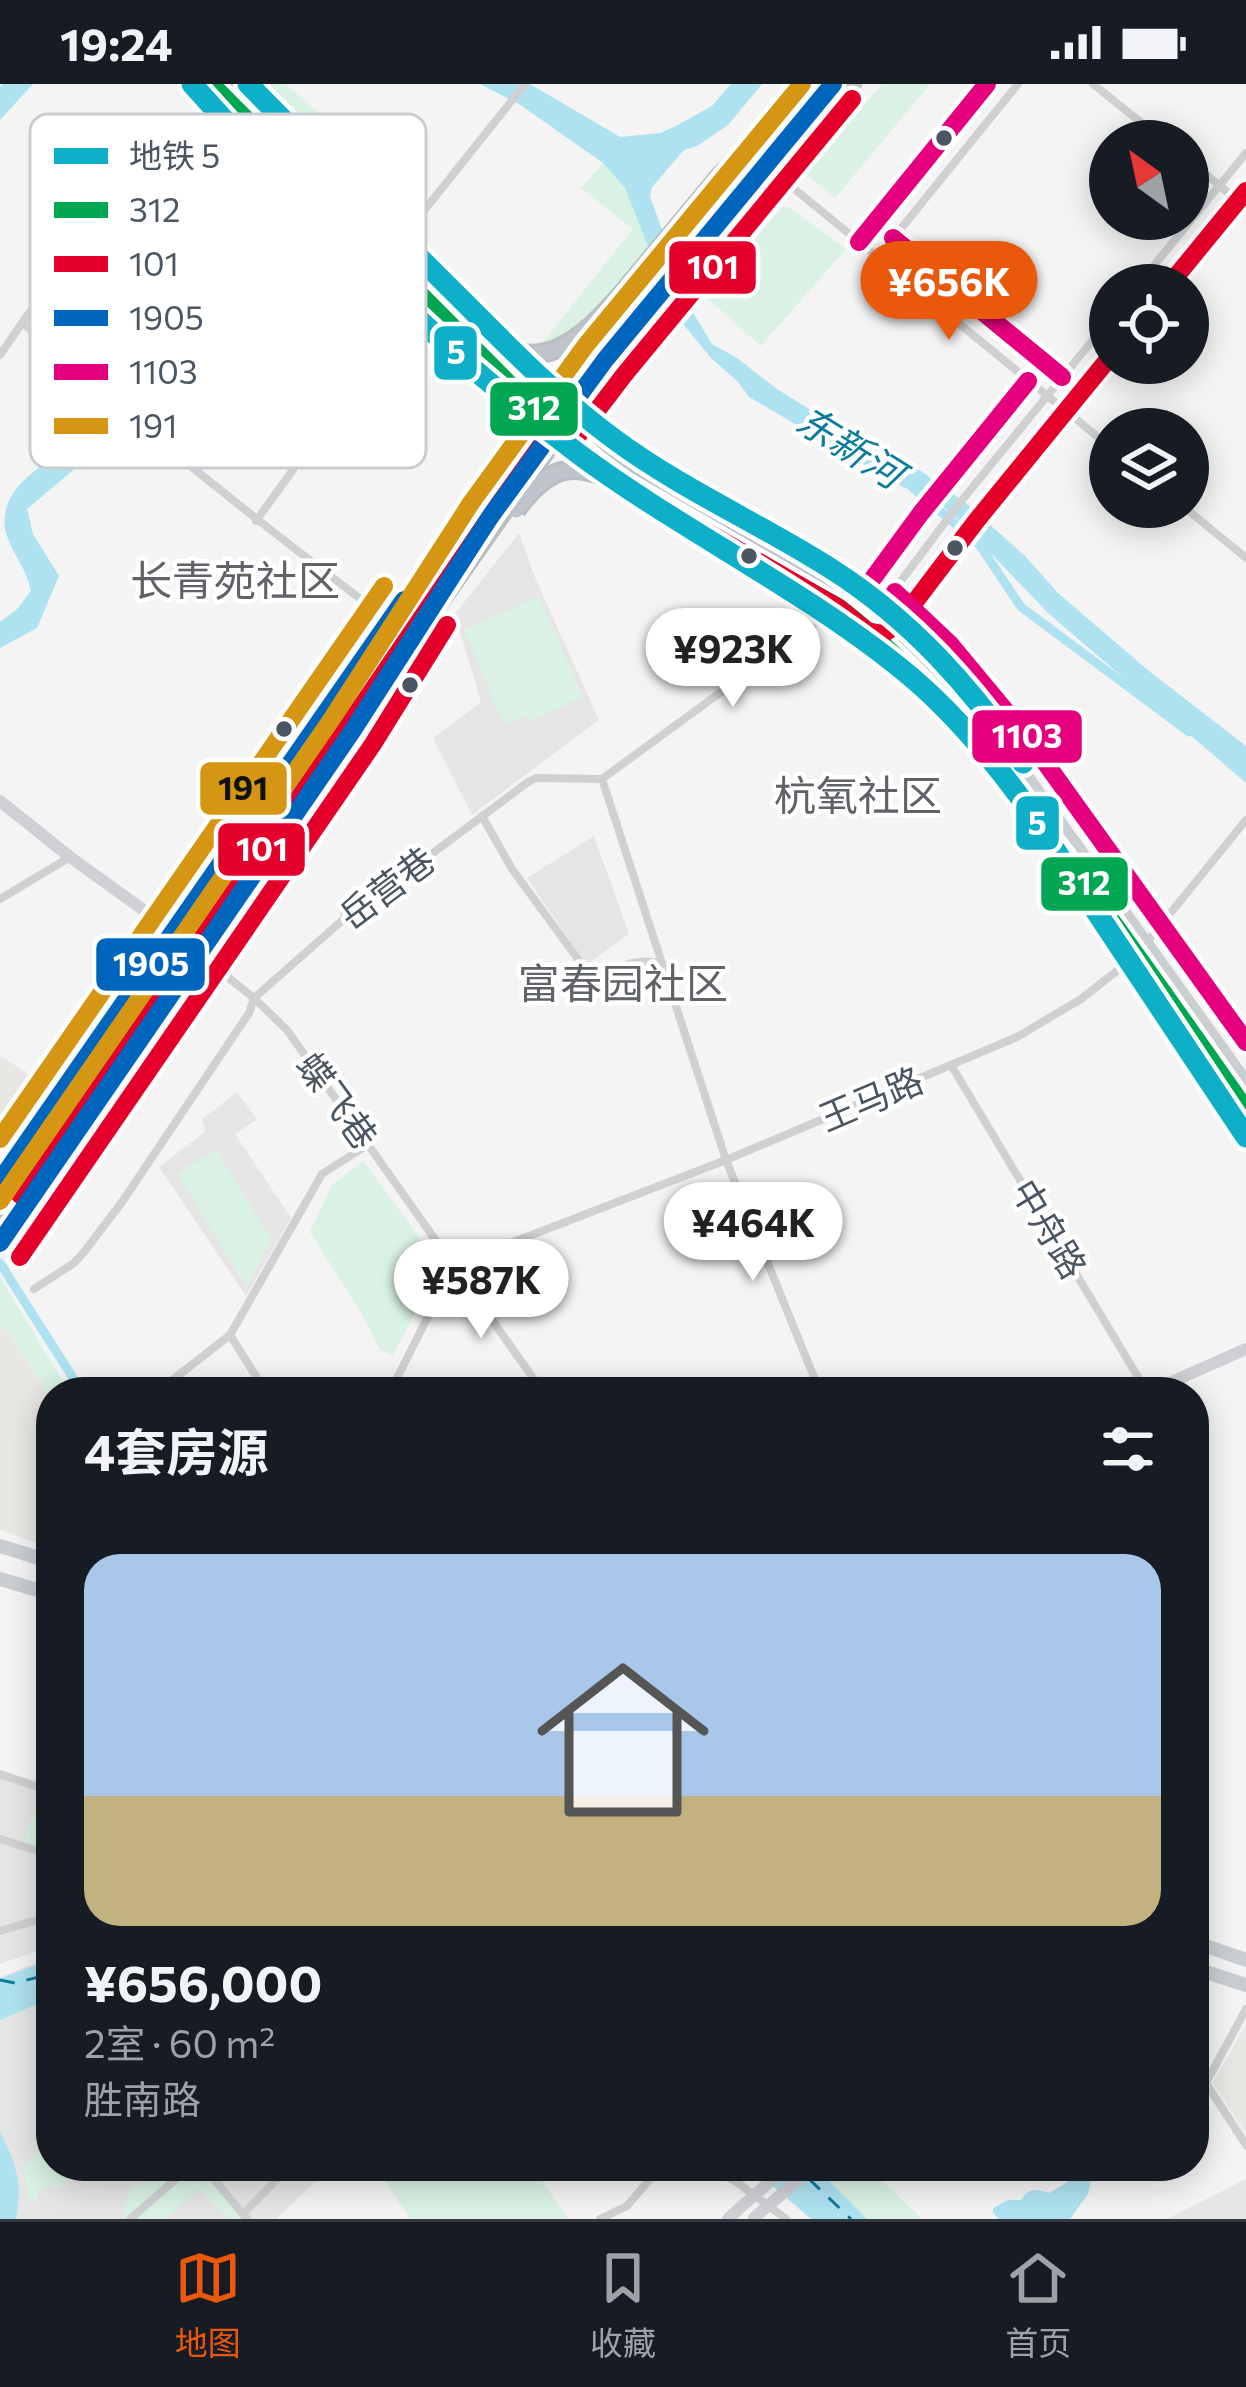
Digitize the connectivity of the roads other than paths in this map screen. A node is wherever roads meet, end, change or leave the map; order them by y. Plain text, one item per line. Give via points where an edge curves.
1 (211, 84) edge
2 (228, 84) edge
3 (242, 84) edge
4 (525, 84) edge
5 (837, 84) edge
6 (856, 84) edge
7 (1018, 84) edge
8 (1094, 84) edge
9 (810, 85) edge
10 (240, 114) edge
11 (258, 114) edge
12 (271, 114) edge
13 (1138, 120) edge
14 (1246, 153) edge
15 (766, 165) junction
16 (1209, 176) edge
17 (1220, 185) junction
18 (1246, 207) edge
19 (426, 208) edge
20 (878, 257) junction
21 (1155, 264) edge
22 (426, 270) edge
23 (426, 285) edge
24 (622, 294) junction
25 (426, 300) edge
26 (30, 312) edge
27 (23, 323) junction
28 (466, 326) junction
29 (30, 329) edge
30 (1089, 345) edge
31 (0, 355) edge
32 (552, 390) junction
33 (1047, 396) junction
34 (571, 406) junction
35 (537, 412) junction
36 (556, 426) junction
37 (1089, 430) edge
38 (191, 468) edge
39 (294, 468) edge
40 (658, 495) junction
41 (256, 520) junction
42 (500, 528) junction
43 (1209, 528) edge
44 (1246, 558) edge
45 (838, 607) junction
46 (879, 610) junction
47 (390, 621) junction
48 (362, 712) junction
49 (984, 751) junction
50 (602, 778) junction
51 (0, 801) edge
52 (482, 816) junction
53 (1246, 820) edge
54 (70, 857) junction
55 (0, 898) edge
56 (176, 932) junction
57 (1141, 950) junction
58 (200, 955) junction
59 (662, 963) junction
60 (254, 998) junction
61 (951, 1065) junction
62 (1246, 1083) edge
63 (1246, 1110) edge
64 (368, 1144) junction
65 (726, 1160) junction
66 (0, 1181) edge
67 (0, 1206) edge
68 (1, 1236) edge
69 (454, 1265) junction
70 (34, 1289) dead end
71 (230, 1335) junction
72 (1246, 1349) edge
73 (176, 1377) edge
74 (257, 1377) edge
75 (398, 1377) edge
76 (532, 1377) edge
77 (814, 1377) edge
78 (1139, 1377) edge
79 (1182, 1377) edge
80 (0, 1546) edge
81 (36, 1557) edge
82 (0, 1579) edge
83 (36, 1590) edge
84 (0, 1774) edge
85 (36, 1787) edge
86 (0, 1839) edge
87 (36, 1850) edge
88 (36, 1920) edge
89 (0, 1931) edge
90 (1209, 1947) edge
91 (1246, 1960) edge
92 (1209, 1974) edge
93 (1246, 1985) edge
94 (1246, 2009) edge
95 (1209, 2077) edge
96 (1209, 2088) edge
97 (1246, 2145) edge
98 (174, 2181) edge
99 (216, 2181) edge
100 (277, 2181) edge
101 (648, 2181) edge
102 (734, 2181) edge
103 (771, 2181) edge
104 (797, 2181) edge
105 (245, 2217) edge
106 (130, 2219) edge
107 (600, 2219) edge
108 (728, 2219) edge
109 (753, 2219) edge
110 (786, 2219) edge

1 - 10 main road
2 - 11 highway, bridge
3 - 12 main road
4 - 19 street
5 - 15 main road
5 - 48 highway, bridge via 596,380
6 - 34 highway, bridge via 620,370 598,394
7 - 20 street
8 - 13 street
9 - 24 highway, bridge
9 - 32 main road
9 - 67 highway, bridge via 539,425
14 - 17 street
15 - 20 street
15 - 34 main road, bridge
16 - 17 street
17 - 18 street
17 - 21 street
20 - 33 street
22 - 32 main road
23 - 28 highway, bridge
24 - 28 highway, bridge via 579,339 537,355 506,351
24 - 40 highway, bridge via 587,368 589,403 620,466
25 - 35 main road
26 - 27 street
27 - 29 street
27 - 31 street
28 - 42 highway, bridge via 496,364 520,421 520,471
30 - 33 street
32 - 34 main road
32 - 35 main road
33 - 37 street
33 - 46 street
34 - 36 main road
34 - 46 main road via 622,455
35 - 36 main road
35 - 47 main road
36 - 45 main road via 650,503
36 - 58 main road
38 - 41 street
39 - 41 street
40 - 42 highway, bridge via 595,471 566,471 532,488
40 - 49 highway via 850,604 953,697
41 - 47 street
42 - 48 highway, bridge via 385,692
43 - 44 street
45 - 49 main road via 921,680
45 - 50 street
46 - 57 main road via 932,658 1006,748
47 - 56 main road
48 - 68 highway, bridge
49 - 57 main road
50 - 52 street, 岳营巷 via 536,778
50 - 59 street
51 - 54 street
52 - 59 street via 591,977 630,962
52 - 60 street, 岳营巷 via 362,906 344,911
53 - 57 street, 王马路
54 - 55 street
54 - 56 street
56 - 58 street
56 - 66 main road
57 - 61 street, 王马路 via 1034,1028
57 - 62 main road
57 - 63 main road
58 - 60 street, 蝶飞巷
58 - 68 main road
59 - 65 street
60 - 64 street, 蝶飞巷 via 287,1030
60 - 70 street, 岳营巷 via 122,1202 74,1263
61 - 65 street, 王马路
61 - 78 street, 中舟路
64 - 69 street, 蝶飞巷
64 - 71 street via 322,1174
65 - 69 street, 王马路
65 - 77 street
69 - 75 street
69 - 76 street, 蝶飞巷
71 - 73 street
71 - 74 street
72 - 79 street
80 - 81 main road
82 - 83 main road
84 - 85 street
86 - 87 street
88 - 89 street
90 - 91 main road
92 - 93 main road
94 - 95 street
96 - 97 street
98 - 106 street
99 - 105 street
100 - 105 street
101 - 107 street via 627,2206
102 - 110 street
103 - 108 street, bridge
104 - 109 street, bridge

